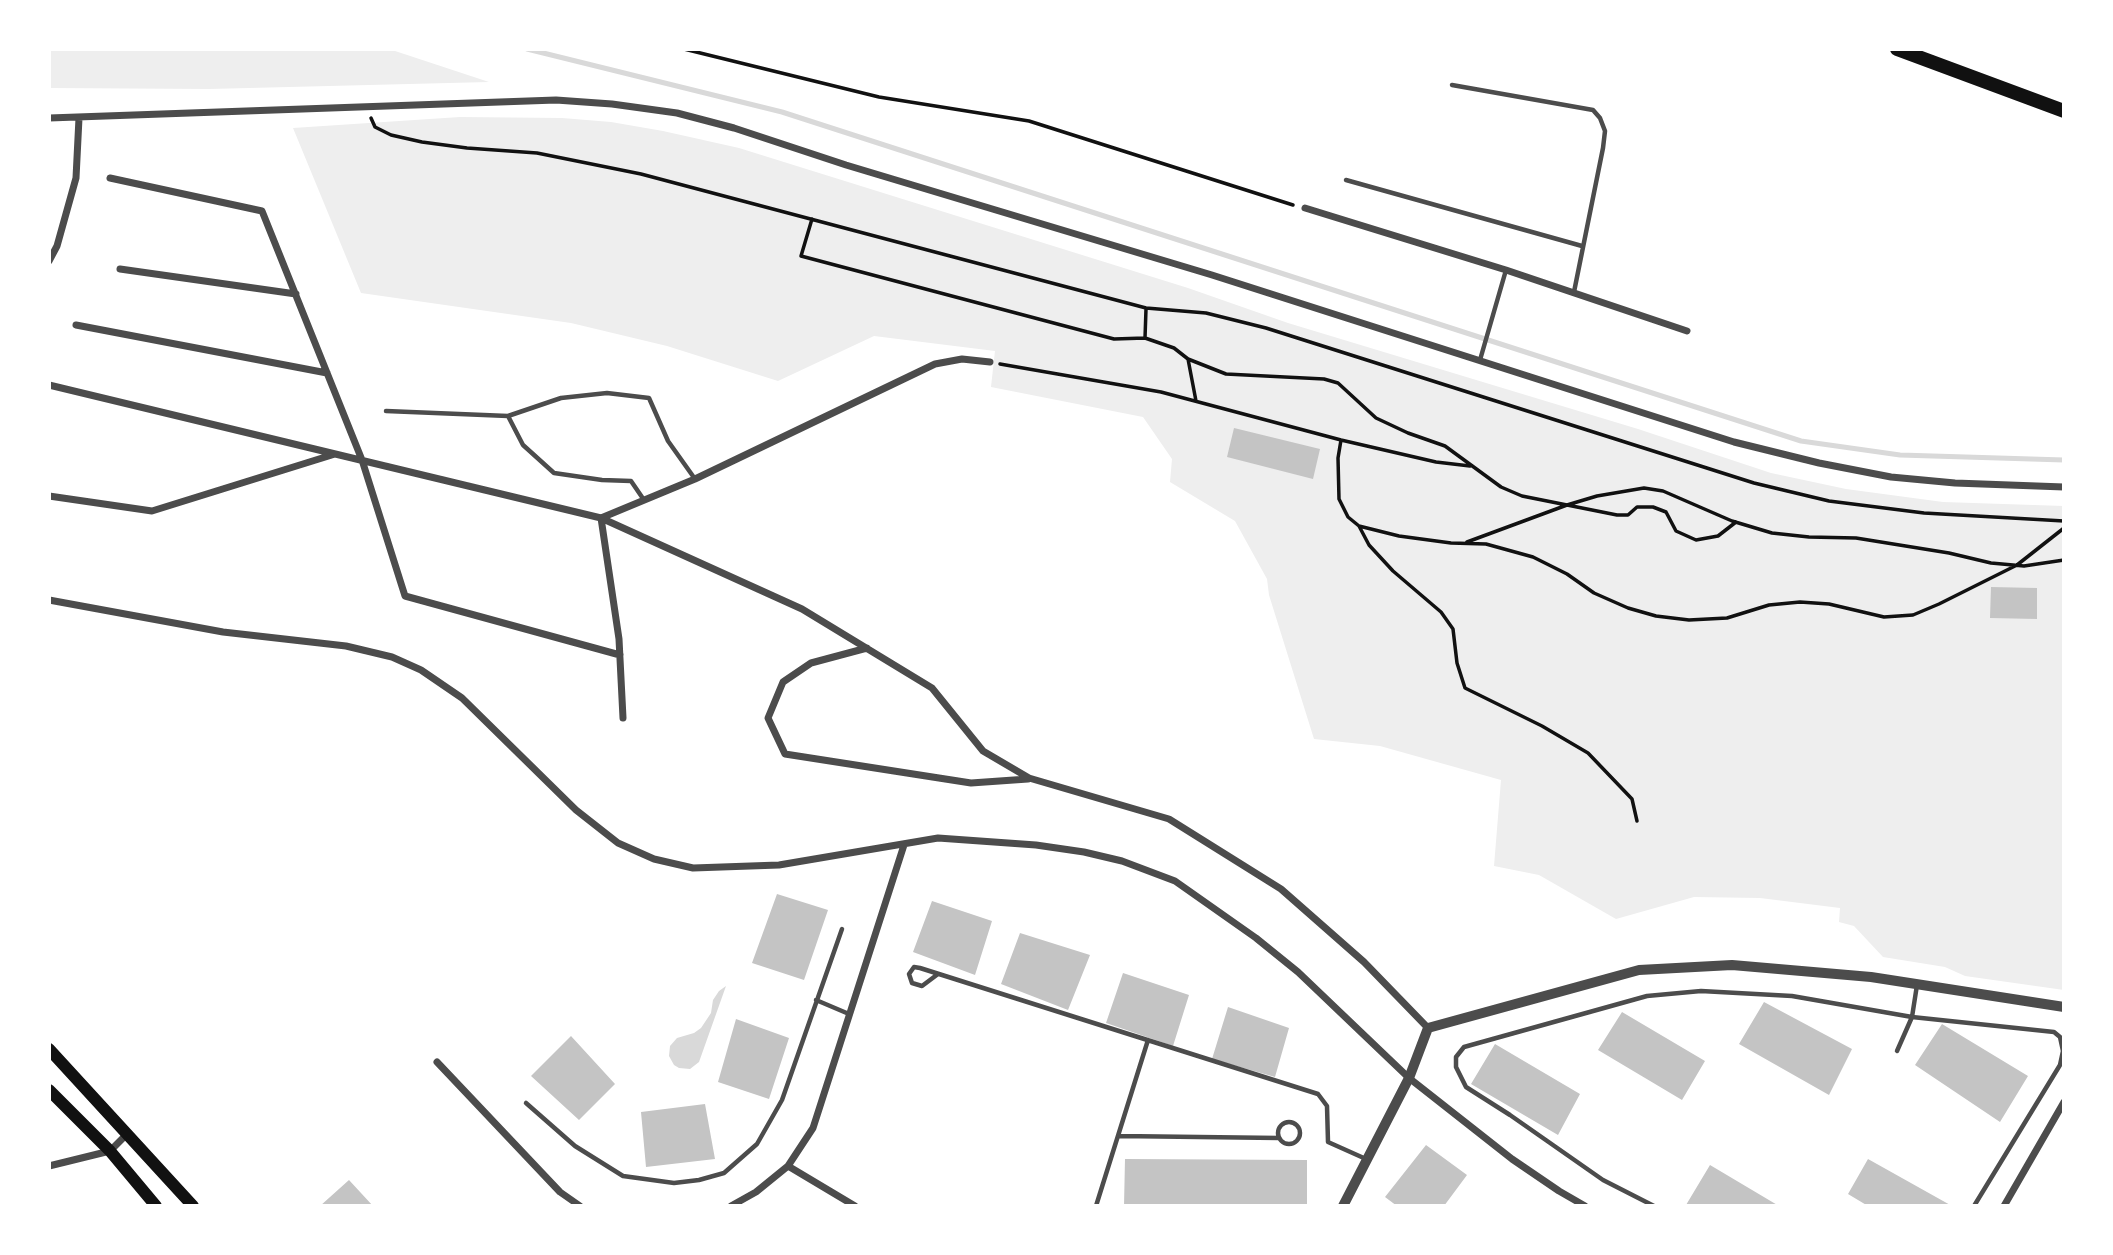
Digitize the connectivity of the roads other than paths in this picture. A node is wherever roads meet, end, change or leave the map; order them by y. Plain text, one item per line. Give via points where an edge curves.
1 (1897, 49) edge
2 (1452, 85) dead end
3 (2064, 111) edge
4 (49, 118) edge
5 (79, 118) junction
6 (110, 178) dead end
7 (1346, 180) dead end
8 (1306, 208) road end
9 (1582, 246) junction
10 (49, 261) edge
11 (120, 269) dead end
12 (1506, 270) junction
13 (1574, 293) junction
14 (296, 294) junction
15 (76, 325) dead end
16 (1687, 331) dead end
17 (1480, 361) junction
18 (990, 362) road end
19 (327, 373) junction
20 (49, 385) edge
21 (386, 411) dead end
22 (508, 416) junction
23 (335, 454) junction
24 (362, 460) junction
25 (695, 479) junction
26 (2064, 487) edge
27 (49, 496) edge
28 (644, 500) junction
29 (601, 519) junction
30 (49, 600) edge
31 (867, 648) junction
32 (620, 655) junction
33 (624, 718) dead end
34 (1029, 778) junction
35 (904, 845) junction
36 (842, 929) dead end
37 (938, 974) junction
38 (1917, 985) junction
39 (816, 1000) junction
40 (2064, 1007) edge
41 (849, 1014) junction
42 (1912, 1017) junction
43 (1428, 1028) junction
44 (1148, 1040) junction
45 (49, 1049) edge
46 (1897, 1051) dead end
47 (437, 1062) dead end
48 (1409, 1078) junction
49 (49, 1090) edge
50 (2064, 1102) edge
51 (526, 1103) dead end
52 (127, 1134) junction
53 (1118, 1136) junction
54 (1279, 1138) junction
55 (110, 1151) junction
56 (1367, 1159) junction
57 (49, 1166) edge
58 (788, 1166) junction
59 (156, 1206) edge
60 (192, 1206) edge
61 (580, 1206) edge
62 (731, 1206) edge
63 (855, 1206) edge
64 (1097, 1206) edge
65 (1343, 1206) edge
66 (1586, 1206) edge
67 (1654, 1206) edge
68 (1975, 1206) edge
69 (2004, 1206) edge

1 - 3 main road
2 - 9 lane via 1592,110 1600,118 1605,131
4 - 5 street
5 - 10 street via 76,178
5 - 17 street via 556,100 677,113
6 - 14 street via 262,211
7 - 9 lane
8 - 12 street
9 - 13 lane
11 - 14 street
12 - 13 street
12 - 17 lane
13 - 16 street
14 - 19 street
15 - 19 street
17 - 26 street via 1734,442 1819,464 1891,477
18 - 25 street via 962,359 935,364
19 - 24 street
20 - 23 street
21 - 22 lane
22 - 25 lane via 561,398 607,393 649,398 668,441
22 - 28 lane via 523,445 554,473 631,481
23 - 24 street
23 - 27 street via 152,511
24 - 29 street
24 - 32 street via 405,596
25 - 28 street
28 - 29 street
29 - 31 street via 802,609
29 - 32 street
30 - 35 street via 392,657 462,698 576,810 618,843 654,859 694,868 779,865
31 - 34 street via 932,688 984,751
31 - 34 street via 811,663 783,682 768,718 785,754 971,783
32 - 33 street
34 - 43 street via 1169,819 1281,889 1364,962
35 - 41 street
35 - 48 street via 938,838 1048,847 1122,860 1175,881 1298,972
36 - 39 lane
37 - 37 lane via 914,967 909,974 912,983 922,986
37 - 44 lane
38 - 40 street
38 - 42 lane
38 - 43 street via 1732,965 1639,970
39 - 41 lane
39 - 51 lane via 782,1100 757,1144 724,1173 674,1183 623,1176 575,1146
41 - 58 street via 813,1128
42 - 46 lane
42 - 67 lane via 1792,996 1701,991 1647,996 1464,1046 1456,1057 1456,1067 1466,1087 1603,1180
42 - 68 lane via 2054,1032 2060,1037 2060,1065
43 - 48 street
44 - 53 lane
44 - 56 lane via 1318,1094 1327,1106 1328,1142
45 - 52 main road
47 - 61 street via 560,1192
48 - 56 street
48 - 66 street via 1512,1158
49 - 55 main road
50 - 69 street
52 - 55 street
52 - 60 main road
53 - 54 lane
53 - 64 lane
54 - 54 lane via 1291,1145 1298,1140 1300,1129 1294,1123 1283,1123
55 - 57 street
55 - 59 main road
56 - 65 street
58 - 62 street
58 - 63 street

